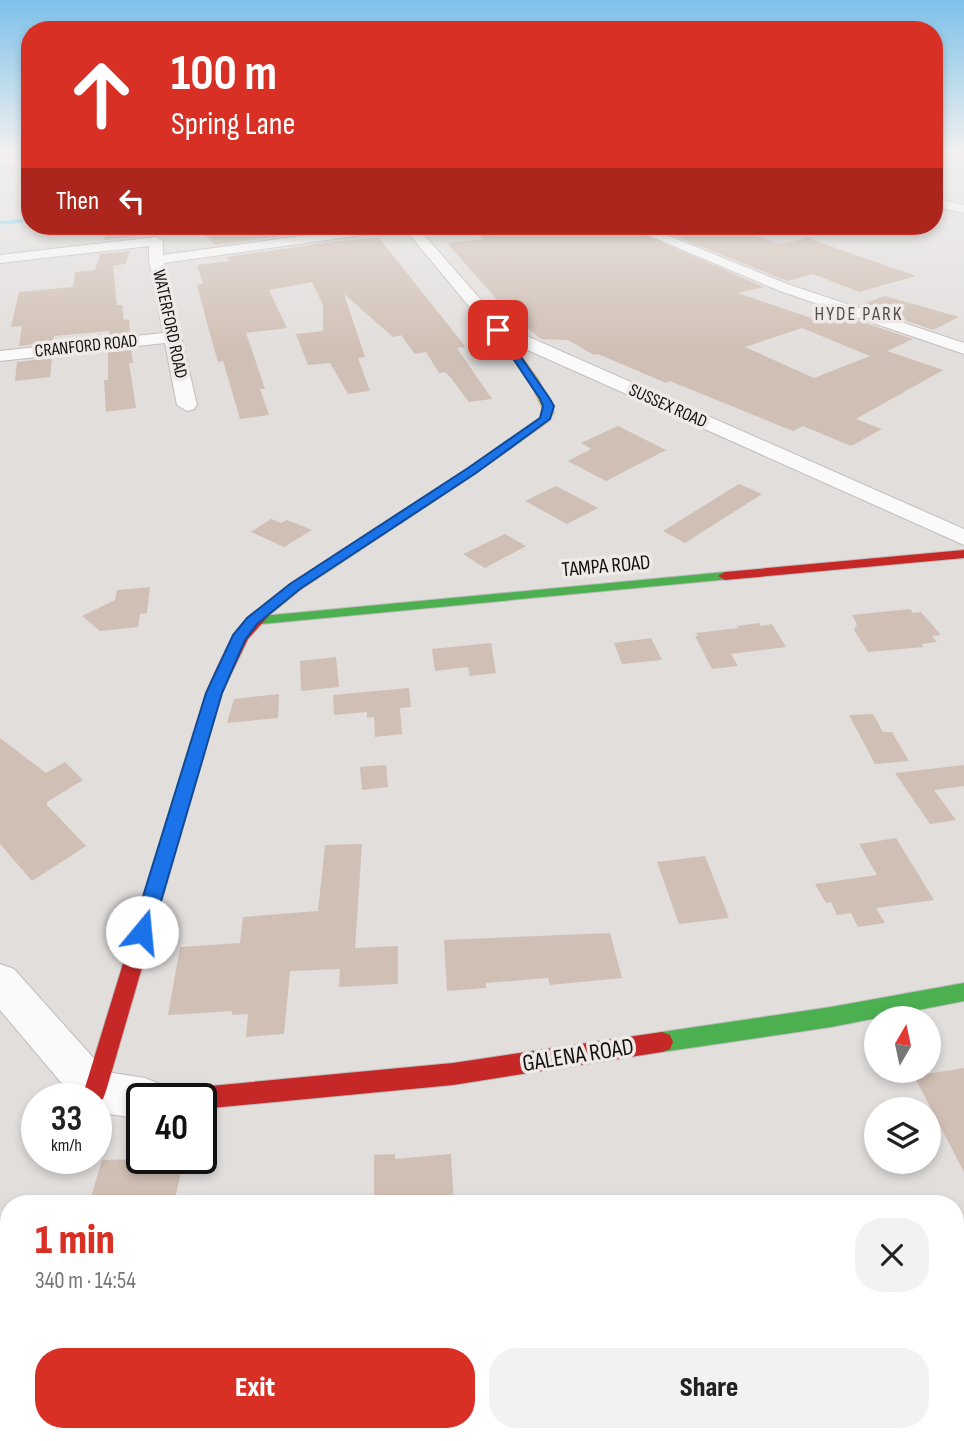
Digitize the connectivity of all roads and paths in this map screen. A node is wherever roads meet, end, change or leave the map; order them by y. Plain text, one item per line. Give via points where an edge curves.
1 (336, 235) edge
2 (417, 235) edge
3 (655, 235) edge
4 (0, 259) edge
5 (156, 260) junction
6 (498, 330) junction
7 (172, 337) junction
8 (964, 349) edge
9 (0, 356) edge
10 (187, 405) dead end
11 (964, 538) edge
12 (964, 554) edge
13 (252, 621) junction
14 (0, 981) edge
15 (964, 992) edge
16 (87, 1083) edge
17 (96, 1083) edge
18 (217, 1096) edge

1 - 5 street
2 - 6 street, SUSSEX ROAD
3 - 8 street via 796,292
4 - 5 street, WATERFORD ROAD via 156,241
5 - 7 street, WATERFORD ROAD
6 - 11 street, SUSSEX ROAD
6 - 13 street via 549,406 544,419
7 - 9 street, CRANFORD ROAD
7 - 10 street, WATERFORD ROAD
12 - 13 street, TAMPA ROAD
13 - 17 street via 228,657 214,693
14 - 16 street
15 - 18 street, GALENA ROAD via 831,1017 453,1074

